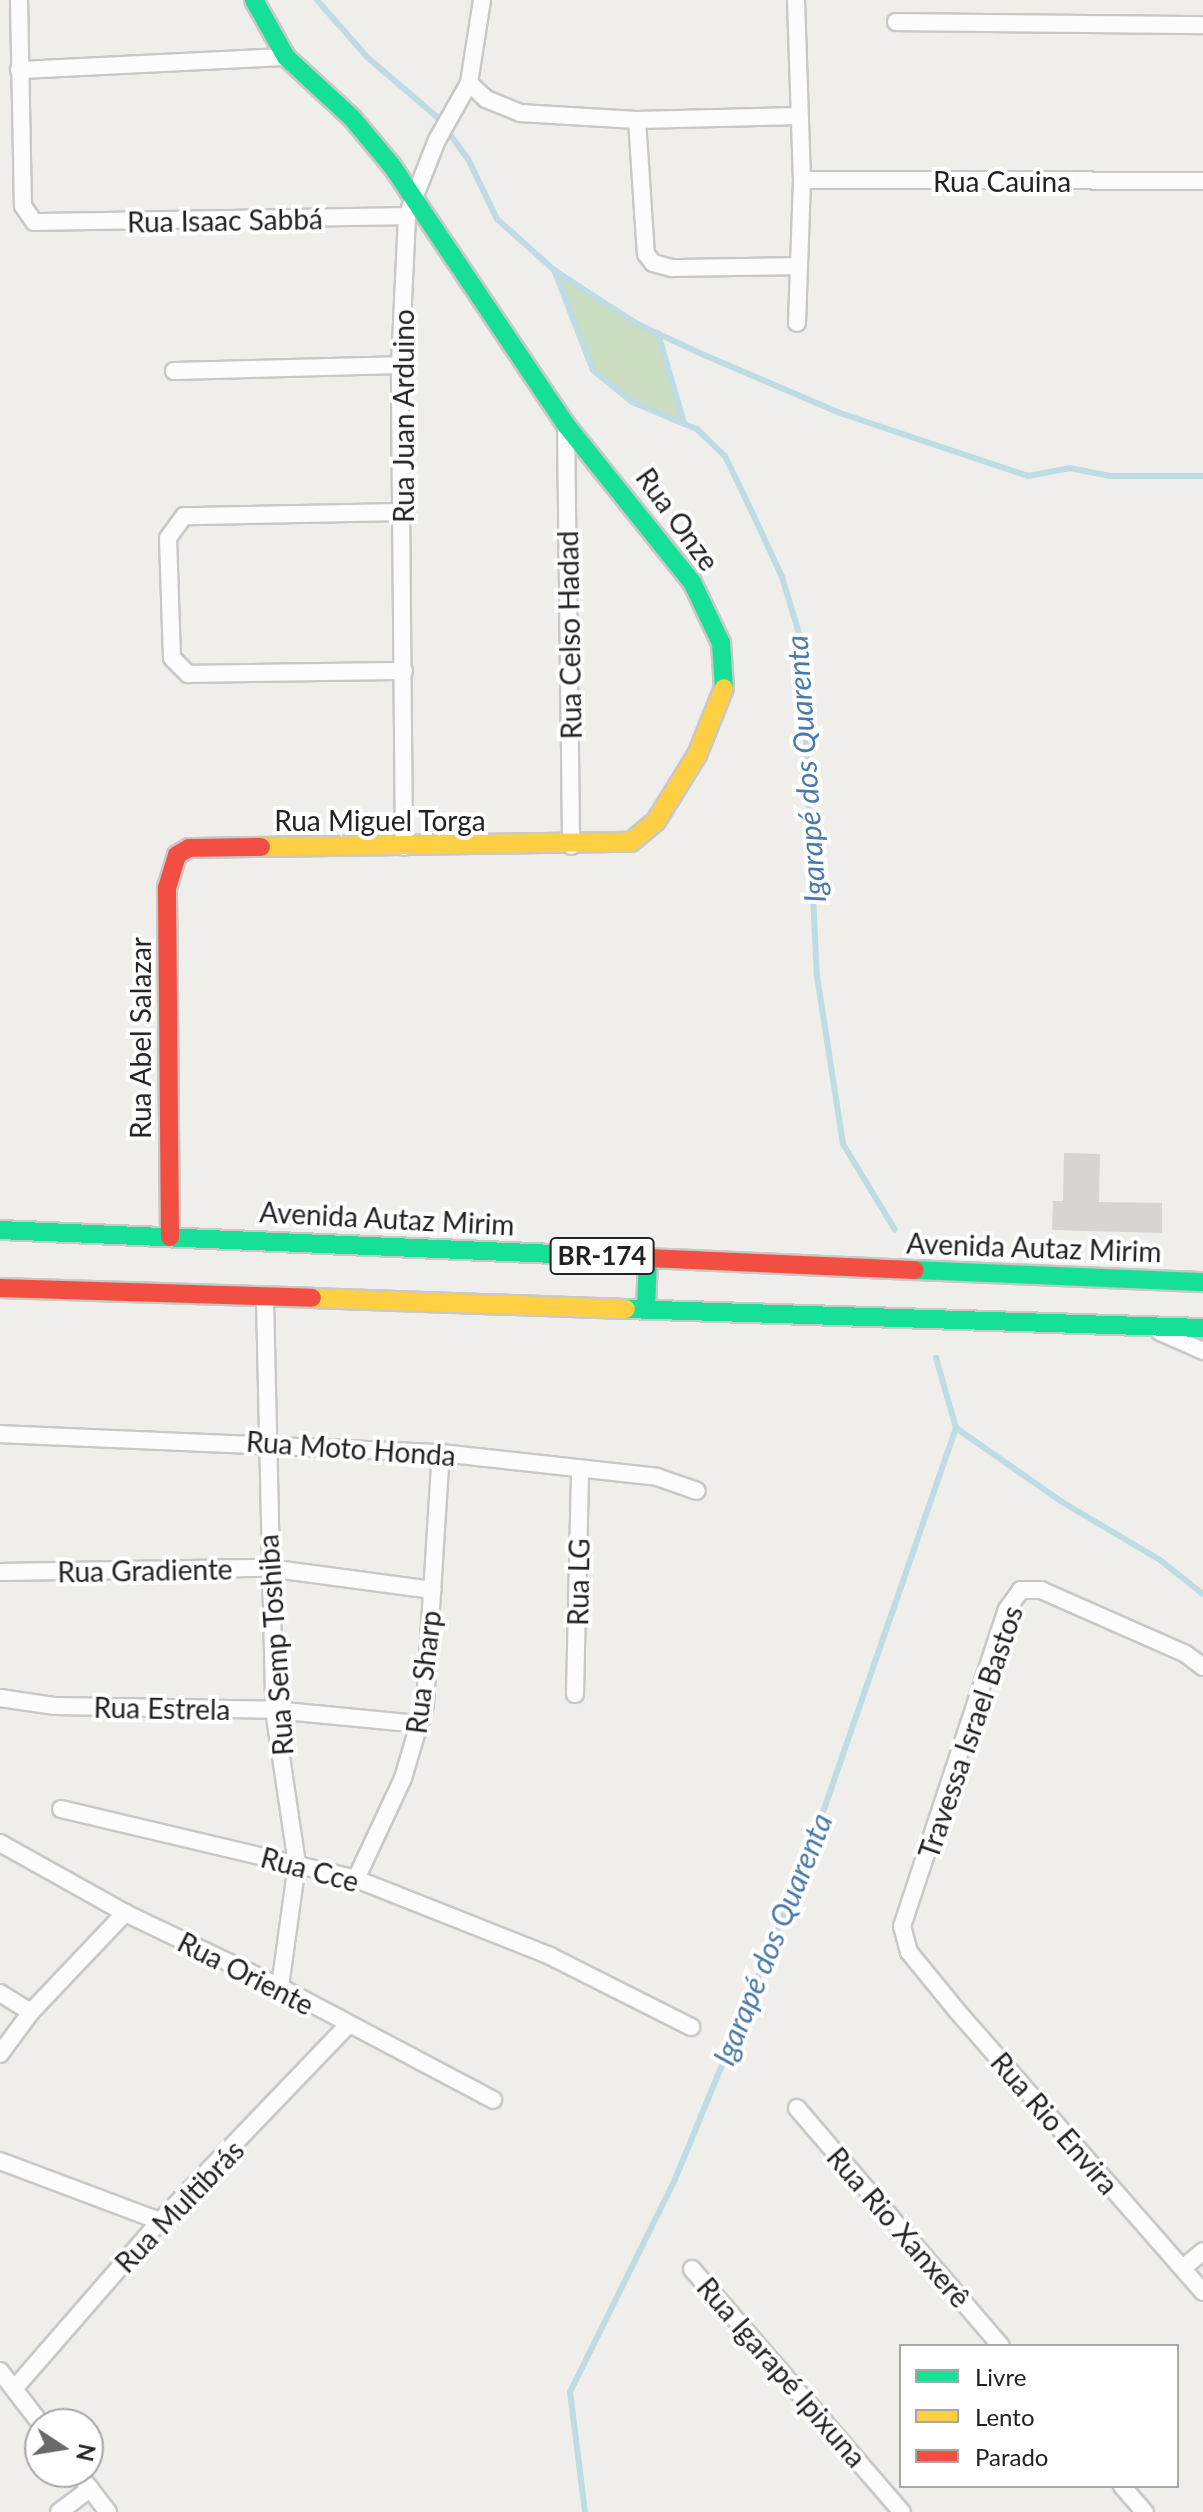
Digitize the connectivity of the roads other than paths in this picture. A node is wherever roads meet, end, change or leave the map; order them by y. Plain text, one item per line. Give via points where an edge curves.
1 (19, 0) edge
2 (254, 0) edge
3 (482, 0) edge
4 (796, 0) edge
5 (896, 22) dead end
6 (1203, 25) edge
7 (286, 57) junction
8 (19, 70) junction
9 (466, 89) junction
10 (799, 116) junction
11 (637, 120) junction
12 (802, 180) junction
13 (1203, 181) edge
14 (409, 207) junction
15 (799, 266) junction
16 (797, 323) dead end
17 (400, 365) junction
18 (174, 371) dead end
19 (566, 425) junction
20 (402, 512) junction
21 (404, 671) junction
22 (571, 846) junction
23 (404, 847) junction
24 (189, 848) joint
25 (0, 1230) edge
26 (170, 1237) junction
27 (648, 1258) junction
28 (1203, 1282) edge
29 (0, 1288) edge
30 (265, 1300) junction
31 (646, 1309) junction
32 (1148, 1327) junction
33 (1203, 1328) edge
34 (1203, 1351) edge
35 (0, 1434) edge
36 (267, 1442) junction
37 (441, 1453) junction
38 (580, 1470) junction
39 (697, 1491) dead end
40 (268, 1568) junction
41 (0, 1572) edge
42 (433, 1590) junction
43 (1203, 1667) edge
44 (575, 1694) dead end
45 (0, 1698) edge
46 (274, 1710) junction
47 (420, 1724) junction
48 (61, 1809) dead end
49 (0, 1843) edge
50 (297, 1864) junction
51 (356, 1879) junction
52 (125, 1913) junction
53 (909, 1952) joint
54 (280, 1987) junction
55 (0, 1993) edge
56 (31, 2012) junction
57 (347, 2026) junction
58 (691, 2027) dead end
59 (0, 2054) edge
60 (493, 2100) dead end
61 (797, 2108) dead end
62 (0, 2161) edge
63 (160, 2221) junction
64 (1203, 2251) edge
65 (1183, 2268) junction
66 (692, 2269) dead end
67 (1203, 2292) edge
68 (999, 2344) edge
69 (0, 2371) edge
70 (7, 2390) edge
71 (25, 2408) edge
72 (1124, 2488) edge
73 (90, 2489) joint
74 (59, 2512) edge
75 (108, 2512) edge
76 (902, 2512) edge
77 (1145, 2512) edge

1 - 8 street
2 - 7 main road, Rua Onze
3 - 9 street, Rua Juan Arduino
4 - 10 street
5 - 6 street
7 - 8 street
7 - 14 main road, Rua Onze via 352,118
8 - 14 street, Rua Isaac Sabbá via 23,206 34,222
9 - 11 street via 520,113
9 - 14 street, Rua Juan Arduino
10 - 11 street
10 - 12 street
11 - 15 street via 646,254 653,263 672,268
12 - 13 street, Rua Cauina
12 - 15 street
14 - 17 street, Rua Juan Arduino
14 - 19 main road, Rua Onze
15 - 16 street
17 - 18 street
17 - 20 street, Rua Juan Arduino
19 - 22 street, Rua Celso Hadad
19 - 22 main road, Rua Onze via 692,582 721,643 725,668 714,722 656,821 631,842
20 - 21 street, Rua Juan Arduino
20 - 21 street via 184,516 168,538 172,658 188,674
21 - 23 street, Rua Juan Arduino
22 - 23 main road, Rua Miguel Torga
23 - 24 main road, Rua Miguel Torga
24 - 26 main road, Rua Abel Salazar via 171,863 167,888
25 - 26 main road, Avenida Autaz Mirim / BR-174
26 - 27 main road, Avenida Autaz Mirim / BR-174
27 - 28 main road, Avenida Autaz Mirim / BR-174
27 - 31 main road
29 - 30 main road, BR-174
30 - 31 main road, BR-174
30 - 36 street, Rua Semp Toshiba
31 - 32 main road, BR-174
32 - 33 main road, BR-174
32 - 34 street
35 - 36 street, Rua Moto Honda
36 - 37 street, Rua Moto Honda
36 - 40 street, Rua Semp Toshiba
37 - 38 street, Rua Moto Honda
37 - 42 street, Rua Sharp
38 - 39 street, Rua Moto Honda via 657,1477
38 - 44 street, Rua LG
40 - 41 street, Rua Gradiente
40 - 42 street, Rua Gradiente
40 - 46 street, Rua Semp Toshiba
42 - 47 street, Rua Sharp via 429,1674
43 - 53 street, Travessa Israel Bastos via 1186,1654 1041,1590 1028,1588 1014,1598 902,1926
45 - 46 street, Rua Estrela via 55,1706
46 - 47 street, Rua Estrela
46 - 50 street, Rua Semp Toshiba
47 - 51 street, Rua Sharp via 403,1778
48 - 50 street, Rua Cce
49 - 52 street, Rua Oriente
50 - 51 street, Rua Cce
50 - 54 street, Rua Semp Toshiba
51 - 58 street, Rua Cce via 550,1956
52 - 54 street, Rua Oriente
52 - 56 street
53 - 65 street, Rua Rio Envira
54 - 57 street, Rua Oriente
55 - 56 street
56 - 59 street
57 - 60 street, Rua Oriente
57 - 63 street, Rua Multibrás
61 - 68 street, Rua Rio Xanxerê
62 - 63 street
63 - 70 street, Rua Multibrás
64 - 65 street
65 - 67 street, Rua Rio Envira
66 - 76 street, Rua Igarapé Ipixuna
69 - 70 street
70 - 71 street
72 - 77 street
73 - 74 street
73 - 75 street

